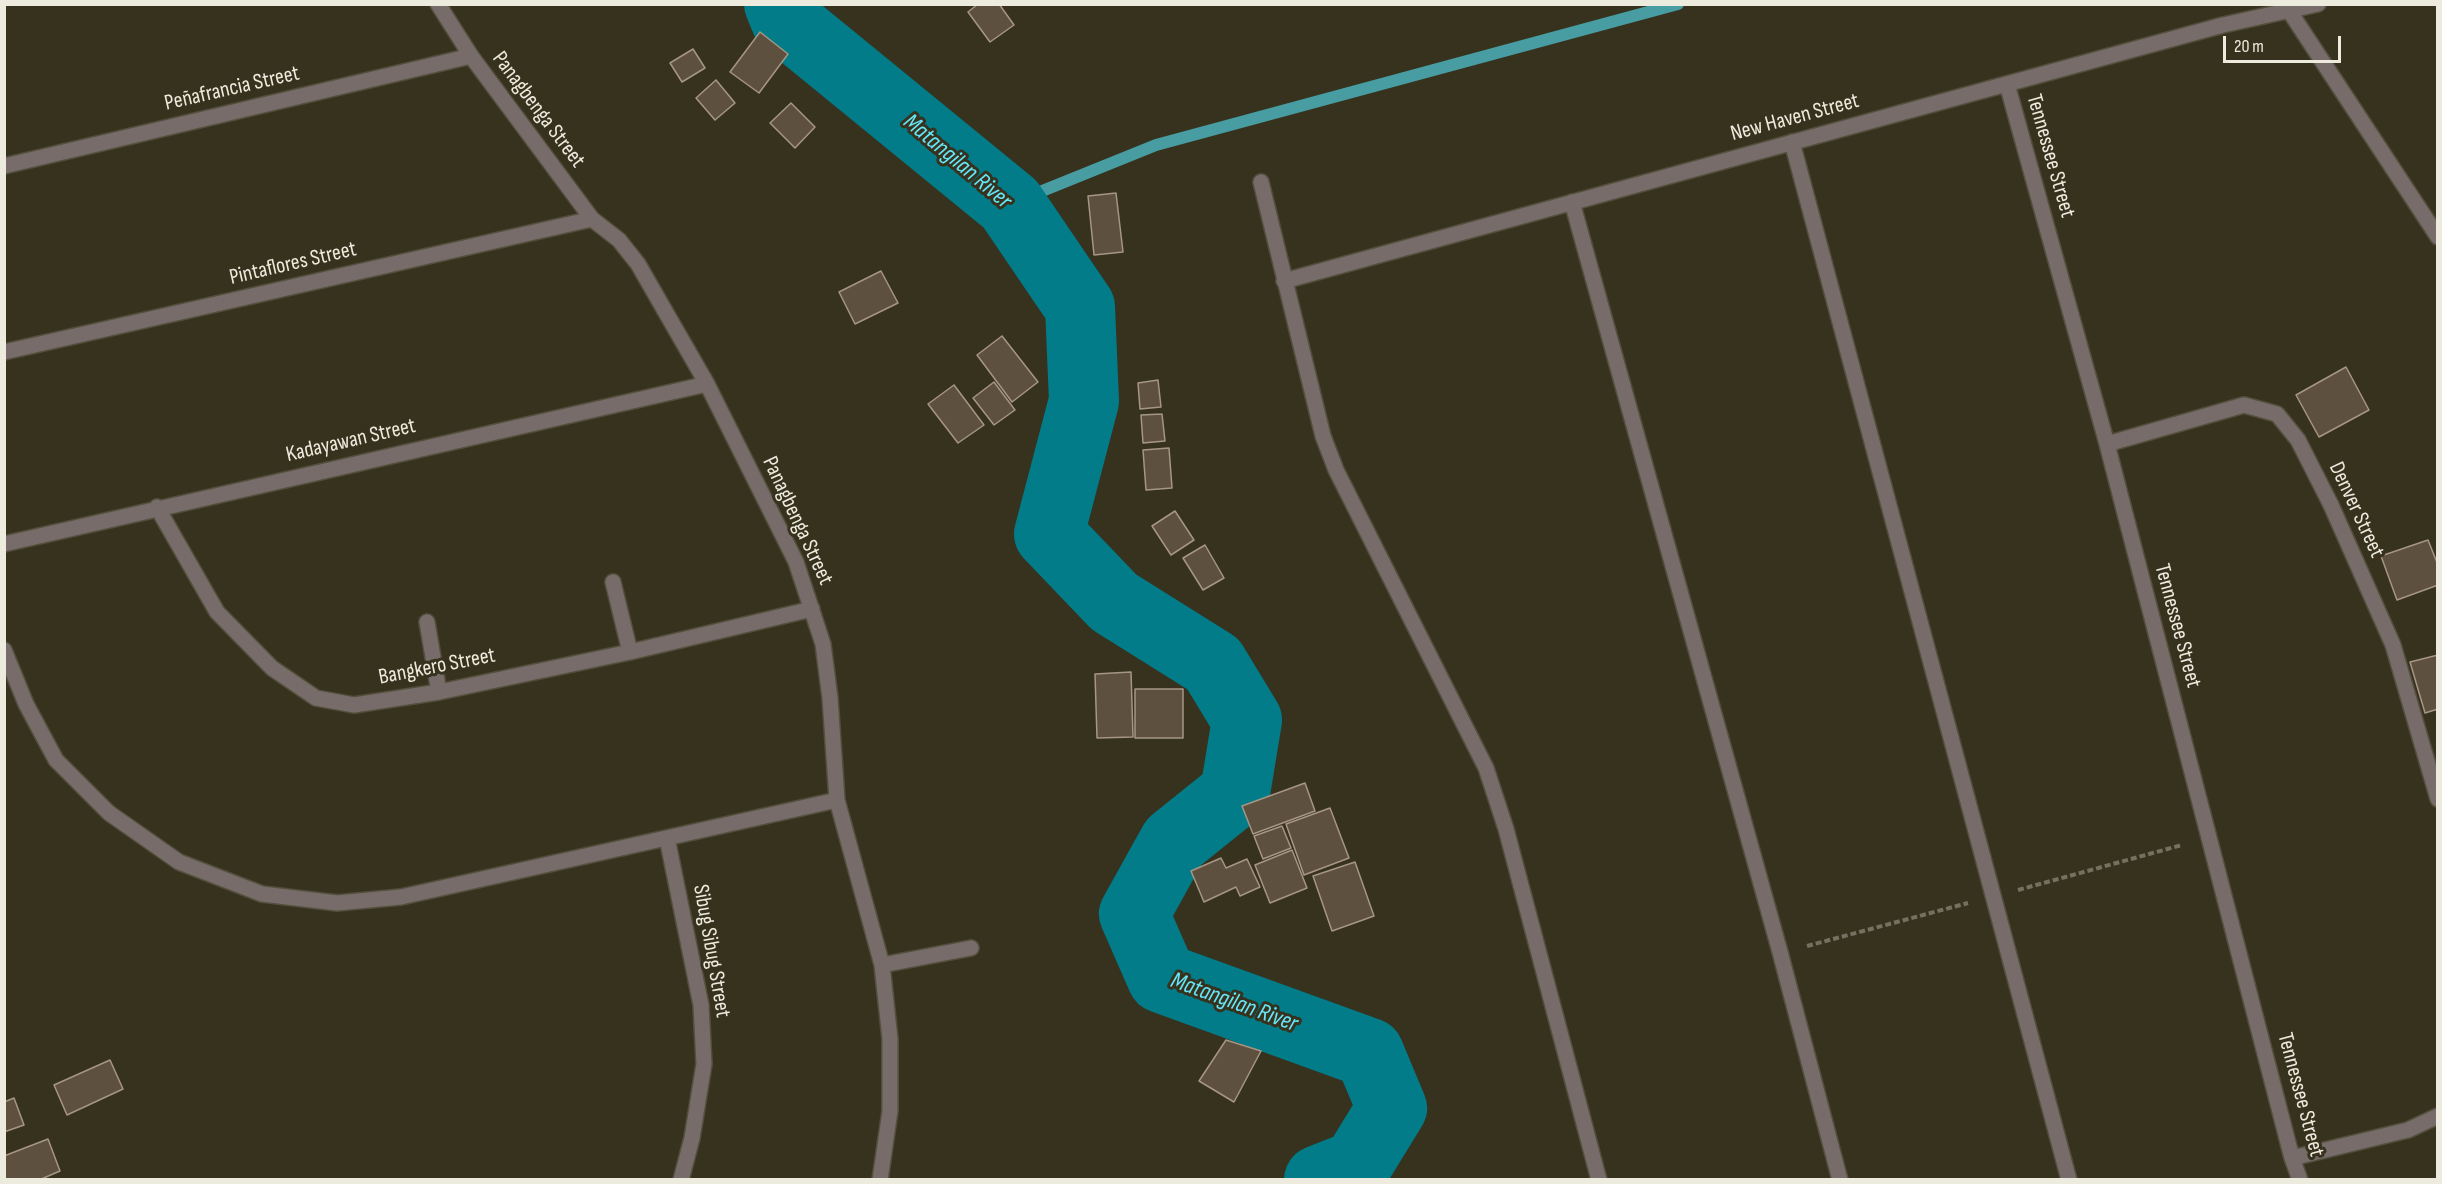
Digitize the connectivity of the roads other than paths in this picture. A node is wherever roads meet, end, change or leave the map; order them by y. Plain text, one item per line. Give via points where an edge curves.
1 (438, 4) edge
2 (2318, 4) edge
3 (2290, 12) junction
4 (471, 56) junction
5 (2007, 84) junction
6 (1792, 142) junction
7 (4, 166) edge
8 (1261, 182) dead end
9 (1572, 202) junction
10 (2430, 210) edge
11 (592, 219) junction
12 (2438, 237) edge
13 (1284, 281) junction
14 (4, 352) edge
15 (707, 384) junction
16 (2107, 444) junction
17 (157, 507) junction
18 (4, 544) edge
19 (613, 582) dead end
20 (812, 609) junction
21 (427, 622) dead end
22 (4, 650) edge
23 (630, 652) junction
24 (439, 692) junction
25 (837, 800) junction
26 (2438, 800) edge
27 (667, 838) junction
28 (971, 948) dead end
29 (882, 965) junction
30 (2438, 1116) edge
31 (2292, 1158) junction
32 (681, 1179) edge
33 (880, 1179) edge
34 (1599, 1179) edge
35 (1840, 1179) edge
36 (2069, 1179) edge
37 (2300, 1179) edge

1 - 4 street, Panagbenga Street
2 - 3 street, New Haven Street
3 - 5 street, New Haven Street via 2223,25
3 - 10 street
4 - 7 street, Peñafrancia Street
4 - 11 street, Panagbenga Street
5 - 6 street, New Haven Street
5 - 16 street, Tennessee Street
6 - 9 street, New Haven Street
6 - 36 street
8 - 13 street
9 - 13 street, New Haven Street
9 - 35 street
10 - 12 street
11 - 14 street, Pintaflores Street
11 - 15 street, Panagbenga Street via 620,240 638,264
13 - 34 street via 1323,436 1336,470 1486,768 1506,829
15 - 17 street, Kadayawan Street
15 - 20 street, Panagbenga Street via 796,562
16 - 26 street, Denver Street via 2244,405 2277,414 2298,440 2331,505 2393,645
16 - 31 street, Tennessee Street
17 - 18 street, Kadayawan Street
17 - 24 street, Bangkero Street via 217,612 272,668 316,698 354,705
19 - 23 street
20 - 23 street, Bangkero Street
20 - 25 street, Panagbenga Street via 823,644
21 - 24 street
22 - 27 street via 26,704 56,760 109,813 179,862 262,894 337,903 401,897
23 - 24 street, Bangkero Street
25 - 27 street
25 - 29 street, Panagbenga Street
27 - 32 street, Sibug Sibug Street via 701,1005 704,1064
28 - 29 street
29 - 33 street, Panagbenga Street via 890,1039 890,1111
30 - 31 street via 2408,1130
31 - 37 street, Tennessee Street

